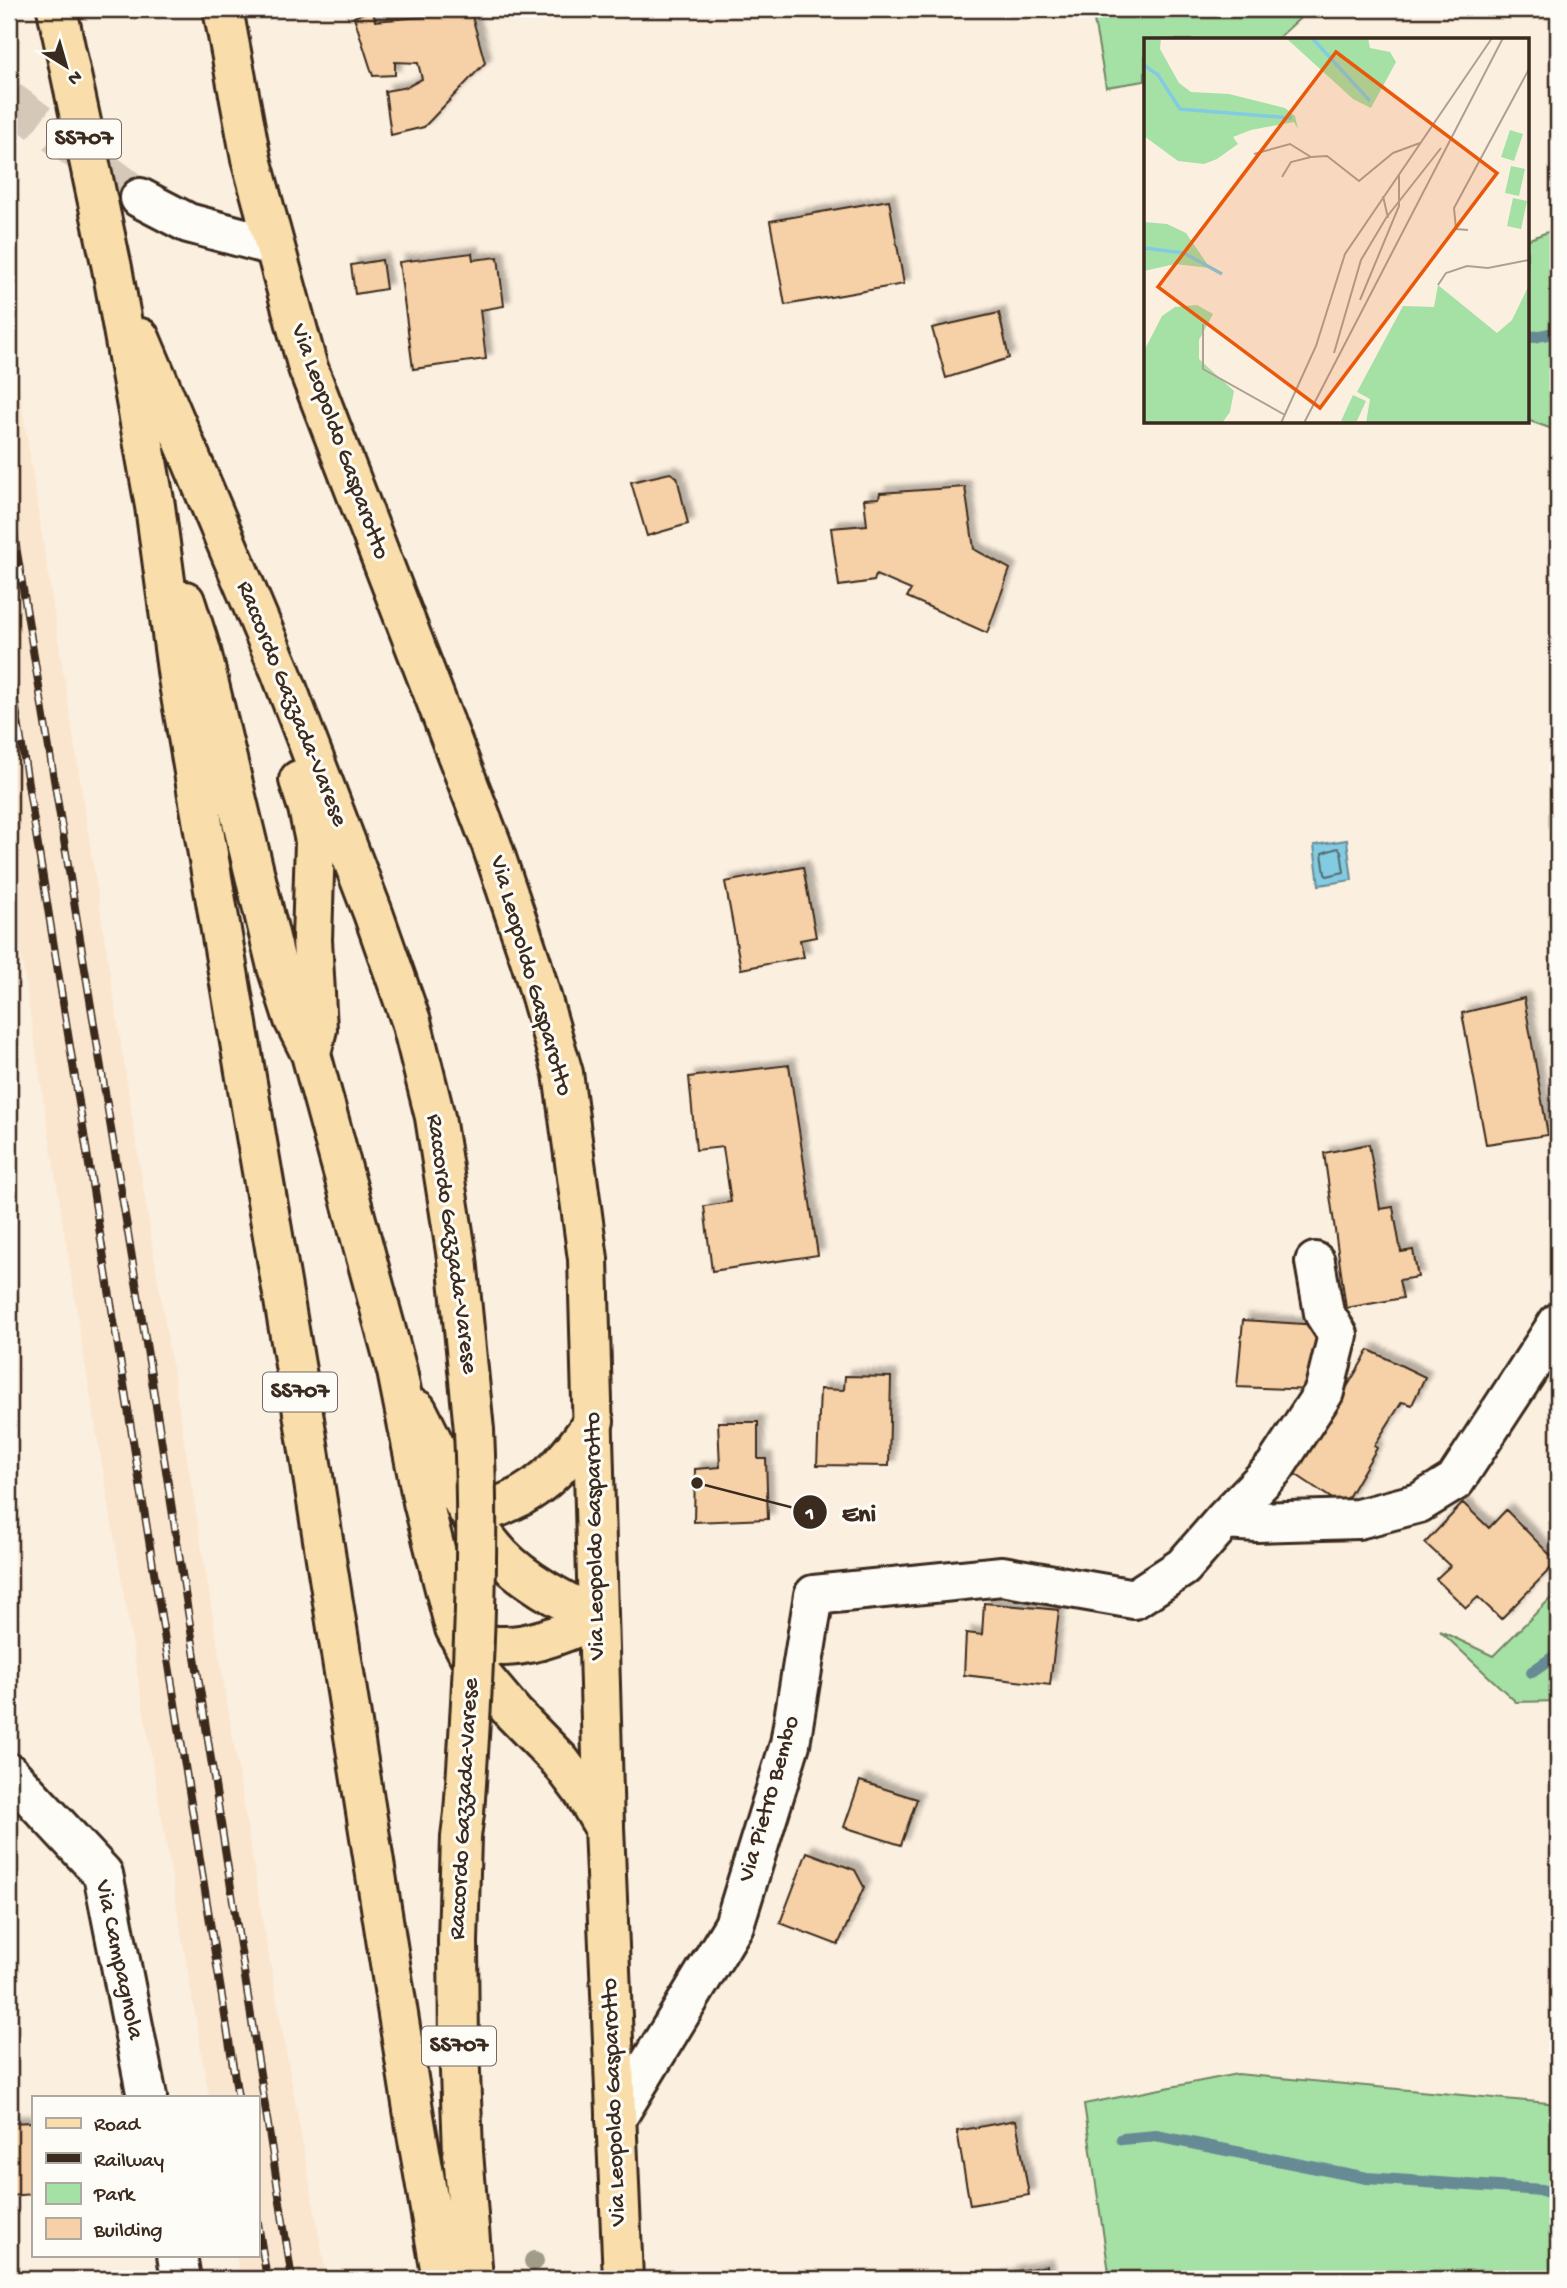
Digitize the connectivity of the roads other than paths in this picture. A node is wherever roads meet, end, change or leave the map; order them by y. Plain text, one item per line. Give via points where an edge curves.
1 (57, 9) edge
2 (223, 9) edge
3 (140, 198) tunnel mouth
4 (274, 246) junction
5 (112, 268) junction
6 (178, 430) junction
7 (155, 506) junction
8 (311, 1054) junction
9 (1315, 1262) dead end
10 (1558, 1323) edge
11 (397, 1371) junction
12 (594, 1421) junction
13 (467, 1508) junction
14 (1224, 1520) junction
15 (597, 1618) junction
16 (455, 1628) junction
17 (9, 1773) edge
18 (604, 1827) junction
19 (147, 2096) edge
20 (616, 2119) junction
21 (177, 2256) edge
22 (181, 2279) edge
23 (442, 2279) edge
24 (473, 2279) edge
25 (622, 2279) edge

1 - 5 main road, Raccordo Gazzada-Varese / SS707
2 - 4 main road, Via Leopoldo Gasparotto via 251,159
3 - 4 street via 188,223
4 - 12 main road, Via Leopoldo Gasparotto via 308,368 491,843 563,1073 588,1259
5 - 6 main road, Raccordo Gazzada-Varese / SS707
5 - 7 main road, Raccordo Gazzada-Varese / SS707
6 - 8 main road via 308,808 315,841 312,940 317,1029
6 - 24 main road, Raccordo Gazzada-Varese / SS707, bridge via 280,670 411,1021 435,1117 456,1245 477,1487 477,1587 458,1942 463,2152
7 - 8 main road via 201,651 277,967
7 - 23 main road, Raccordo Gazzada-Varese / SS707 via 178,678 301,1400
8 - 11 main road
9 - 14 street, Via Pietro Bembo via 1324,1313 1338,1335 1324,1392 1276,1467
10 - 14 street via 1455,1481 1419,1503 1358,1519
11 - 13 main road
11 - 16 main road
12 - 13 main road via 562,1464 521,1497 495,1508
12 - 15 main road, Via Leopoldo Gasparotto
13 - 15 main road via 502,1556 551,1593
14 - 20 street, Via Pietro Bembo via 1183,1567 1134,1599 1002,1576 814,1595 790,1744 734,1925
15 - 16 main road via 540,1641 505,1645 481,1643
15 - 18 main road, Via Leopoldo Gasparotto
16 - 18 main road via 477,1670 560,1761
17 - 19 street, Via Campagnola via 103,1874
18 - 20 main road, Via Leopoldo Gasparotto
20 - 25 main road, Via Leopoldo Gasparotto
21 - 22 street

